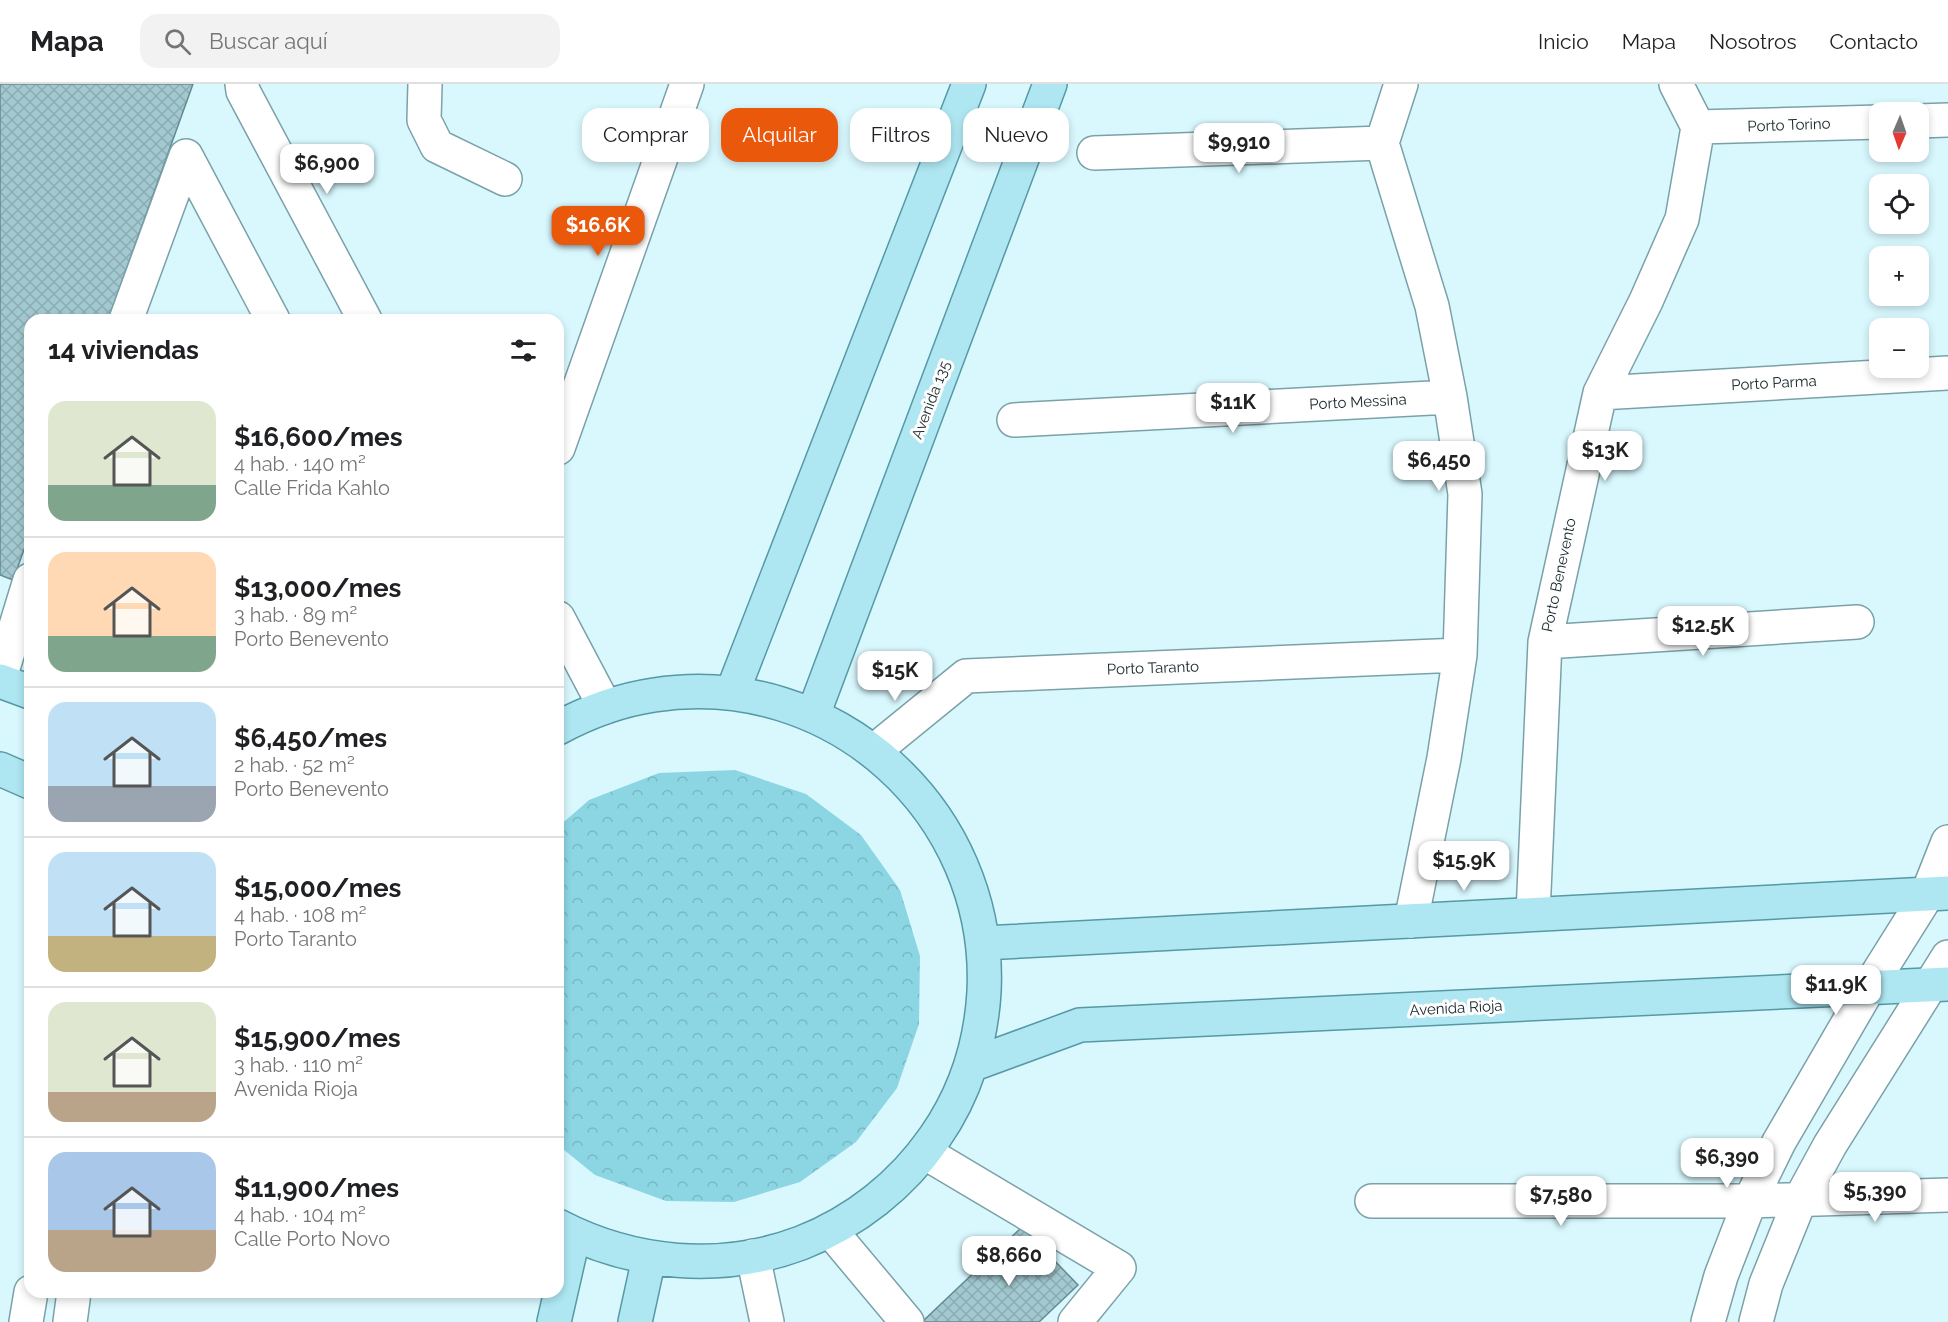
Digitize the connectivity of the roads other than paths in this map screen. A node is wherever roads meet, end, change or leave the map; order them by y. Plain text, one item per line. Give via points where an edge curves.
1 (242, 84) edge
2 (424, 84) edge
3 (687, 84) edge
4 (969, 84) edge
5 (1050, 84) edge
6 (1401, 84) edge
7 (1676, 84) edge
8 (1948, 120) edge
9 (1929, 121) edge
10 (1869, 122) edge
11 (1698, 127) junction
12 (1382, 143) junction
13 (1094, 153) dead end
14 (505, 179) dead end
15 (128, 314) edge
16 (270, 314) edge
17 (362, 314) edge
18 (1948, 373) edge
19 (1600, 393) junction
20 (1450, 397) junction
21 (1014, 420) dead end
22 (564, 431) edge
23 (24, 607) edge
24 (1857, 622) dead end
25 (564, 630) edge
26 (1545, 642) junction
27 (1460, 655) junction
28 (0, 679) edge
29 (24, 689) edge
30 (732, 693) junction
31 (604, 707) junction
32 (813, 715) junction
33 (564, 725) edge
34 (874, 751) junction
35 (0, 770) edge
36 (24, 780) edge
37 (1948, 842) edge
38 (1937, 894) edge
39 (1533, 914) junction
40 (1411, 921) junction
41 (983, 943) junction
42 (1948, 957) edge
43 (1939, 985) edge
44 (1868, 989) junction
45 (971, 1065) junction
46 (924, 1152) junction
47 (1948, 1194) edge
48 (1800, 1200) junction
49 (1372, 1201) dead end
50 (1750, 1201) junction
51 (566, 1230) edge
52 (830, 1230) junction
53 (564, 1245) edge
54 (753, 1256) junction
55 (649, 1258) junction
56 (30, 1298) edge
57 (73, 1298) edge
58 (557, 1298) edge
59 (26, 1322) edge
60 (70, 1322) edge
61 (554, 1322) edge
62 (635, 1322) edge
63 (767, 1322) edge
64 (907, 1322) edge
65 (1075, 1322) edge
66 (1708, 1322) edge
67 (1756, 1322) edge

1 - 17 street
2 - 14 street via 424,120 437,146
3 - 22 street
4 - 30 main road
5 - 32 main road, Avenida 135
6 - 12 street
7 - 11 street
8 - 9 street
10 - 11 street, Porto Torino
11 - 19 street, Porto Benevento via 1682,219
12 - 13 street
12 - 20 street via 1432,306
15 - 16 street via 186,156
18 - 19 street, Porto Parma
19 - 26 street, Porto Benevento
20 - 21 street, Porto Messina
20 - 27 street via 1465,494
23 - 28 street
24 - 26 street
25 - 31 street
26 - 39 street, Porto Benevento
27 - 34 street, Porto Taranto via 966,675
27 - 40 street
28 - 29 main road
30 - 31 main road via 655,694
30 - 32 main road via 773,701
31 - 33 main road
32 - 34 main road
34 - 41 main road via 923,799 948,837 974,898
35 - 36 main road
37 - 38 street
38 - 39 main road
38 - 44 street
39 - 40 main road
40 - 41 main road
41 - 45 main road via 983,1004
42 - 43 street
43 - 44 main road, Avenida Rioja
43 - 48 street via 1830,1145
44 - 45 main road, Avenida Rioja via 1080,1025
44 - 50 street via 1779,1142
45 - 46 main road via 959,1096
46 - 52 main road via 891,1188
46 - 65 street via 1119,1268
47 - 48 street
48 - 50 street
48 - 67 street via 1766,1284
49 - 50 street
50 - 66 street
51 - 53 main road
51 - 55 main road
52 - 54 main road via 787,1248
52 - 64 street
54 - 55 main road via 696,1262
54 - 63 street
55 - 62 main road
56 - 59 street
57 - 60 street
58 - 61 main road

